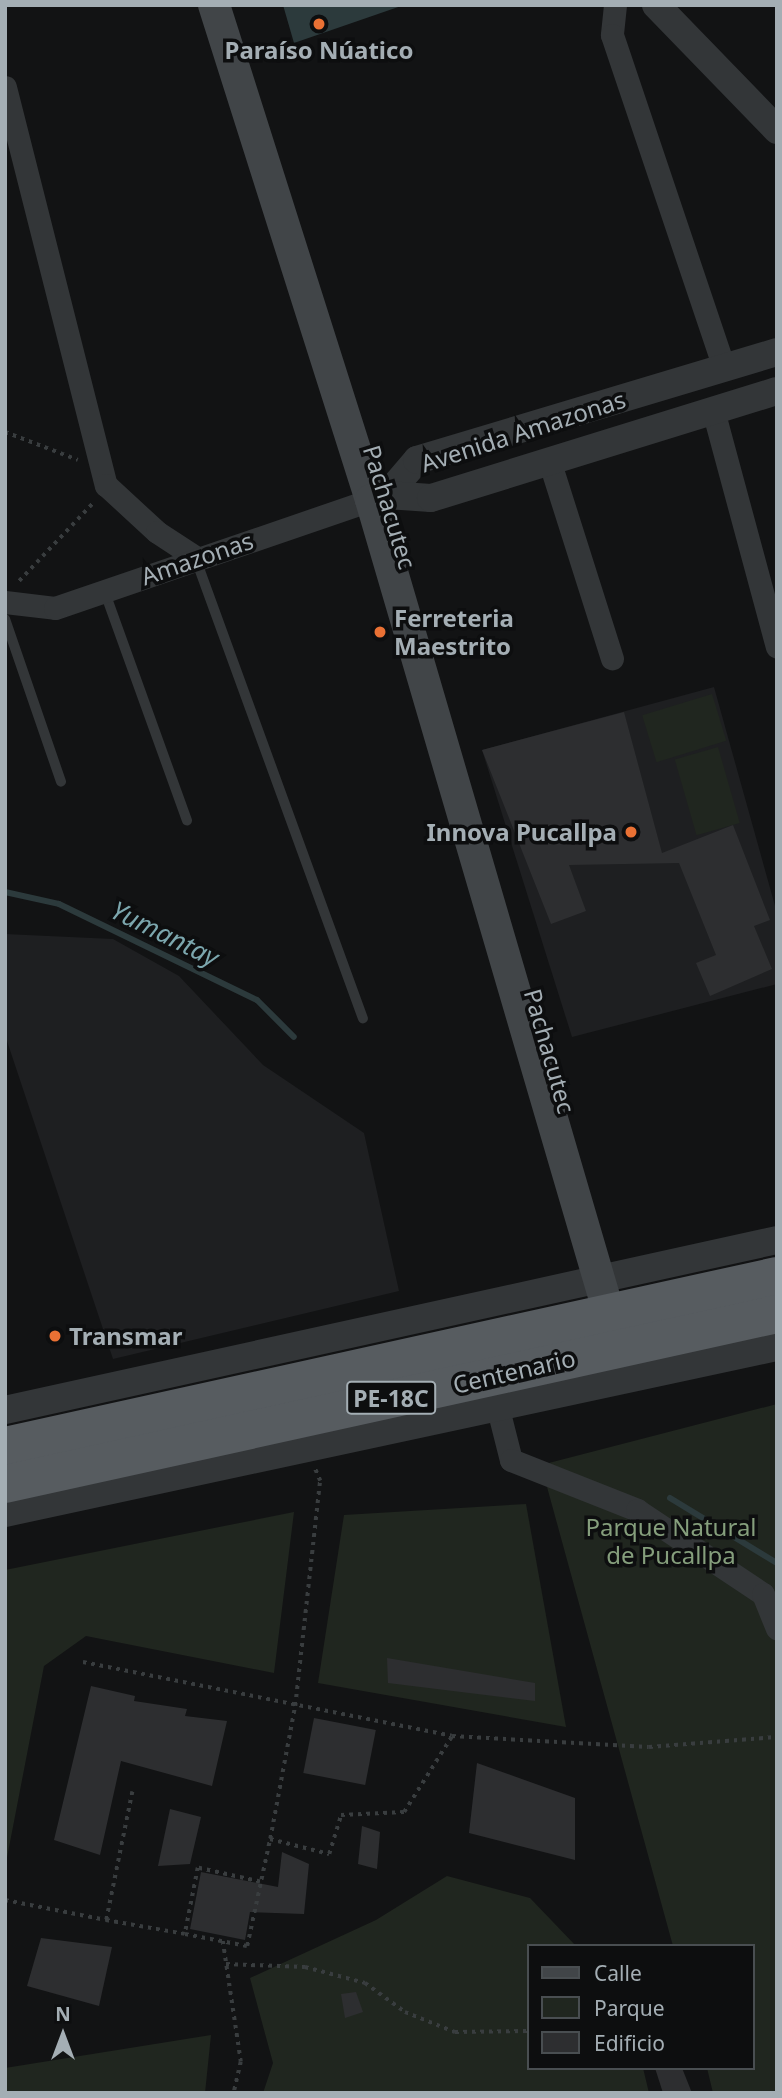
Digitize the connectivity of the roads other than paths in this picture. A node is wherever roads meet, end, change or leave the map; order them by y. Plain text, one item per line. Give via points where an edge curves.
1 (214, 5) edge
2 (232, 5) edge
3 (615, 5) edge
4 (656, 5) edge
5 (5, 87) edge
6 (777, 130) edge
7 (777, 352) edge
8 (724, 368) junction
9 (777, 391) edge
10 (713, 410) junction
11 (550, 463) junction
12 (379, 497) junction
13 (195, 557) junction
14 (768, 589) edge
15 (104, 590) junction
16 (10, 594) edge
17 (5, 619) edge
18 (777, 647) edge
19 (612, 658) dead end
20 (61, 782) dead end
21 (187, 820) dead end
22 (363, 1018) dead end
23 (777, 1240) edge
24 (777, 1276) edge
25 (777, 1314) edge
26 (621, 1320) junction
27 (777, 1347) edge
28 (493, 1392) junction
29 (5, 1410) edge
30 (5, 1446) edge
31 (5, 1484) edge
32 (5, 1513) edge
33 (777, 1628) edge

1 - 12 main road, Pachacutec
2 - 12 main road, Pachacutec
3 - 8 street via 612,35
4 - 6 street
5 - 13 street via 101,492
7 - 8 street, Avenida Amazonas
8 - 12 street, Avenida Amazonas via 417,460
9 - 10 street, Avenida Amazonas
10 - 11 street, Avenida Amazonas
10 - 14 street
11 - 12 street, Avenida Amazonas via 431,498
11 - 19 street
12 - 13 street, Amazonas
12 - 26 main road, Pachacutec
13 - 15 street, Amazonas
13 - 22 lane
14 - 18 street
15 - 16 street, Amazonas via 55,608
15 - 21 lane
17 - 20 lane
23 - 26 street
24 - 26 highway, Centenario / PE-18C
25 - 26 highway, Centenario / PE-18C
26 - 27 street
26 - 28 highway, Centenario / PE-18C
26 - 29 street
26 - 30 highway, Centenario / PE-18C
28 - 31 highway, Centenario / PE-18C
28 - 32 street via 305,1448
28 - 33 street via 511,1460 637,1510 762,1594

